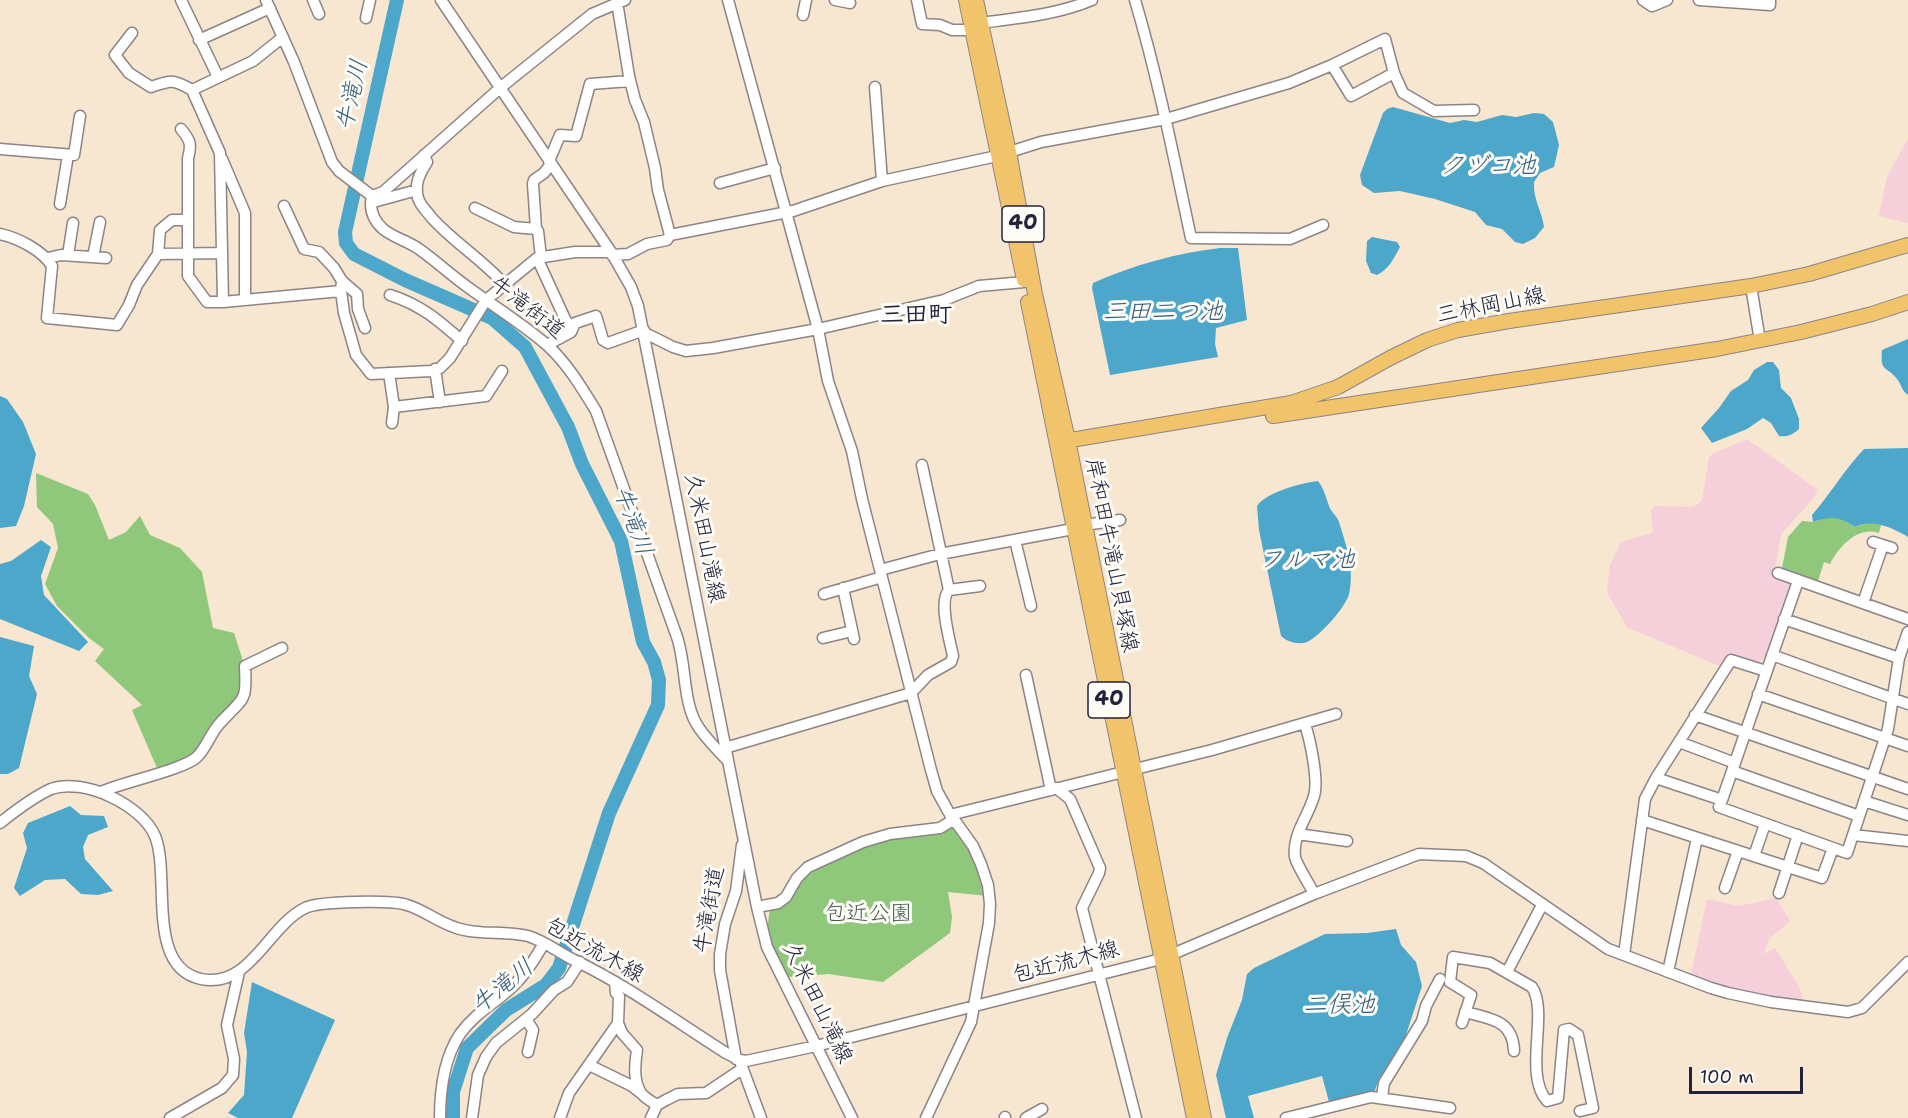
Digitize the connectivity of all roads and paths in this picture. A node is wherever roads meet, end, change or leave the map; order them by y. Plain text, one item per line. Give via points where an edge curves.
1 (181, 0) edge
2 (313, 0) edge
3 (321, 0) edge
4 (370, 0) edge
5 (441, 0) edge
6 (728, 0) edge
7 (806, 0) edge
8 (917, 0) edge
9 (966, 0) edge
10 (976, 0) edge
11 (1092, 0) edge
12 (1135, 0) edge
13 (1643, 0) edge
14 (1667, 0) edge
15 (1699, 0) edge
16 (1770, 0) edge
17 (621, 1) edge
18 (268, 4) edge
19 (803, 15) dead end
20 (366, 18) dead end
21 (976, 26) junction
22 (132, 33) dead end
23 (283, 37) junction
24 (199, 40) junction
25 (1332, 65) junction
26 (1394, 73) junction
27 (218, 77) junction
28 (630, 81) junction
29 (500, 88) junction
30 (192, 90) junction
31 (873, 92) dead end
32 (1474, 110) dead end
33 (80, 116) dead end
34 (1166, 119) junction
35 (181, 129) dead end
36 (0, 149) edge
37 (220, 153) junction
38 (1003, 154) junction
39 (68, 155) junction
40 (424, 155) junction
41 (550, 162) junction
42 (775, 168) junction
43 (882, 181) junction
44 (720, 183) dead end
45 (417, 190) junction
46 (370, 197) junction
47 (60, 204) dead end
48 (284, 206) dead end
49 (475, 207) dead end
50 (787, 212) junction
51 (188, 220) junction
52 (100, 222) dead end
53 (72, 223) dead end
54 (1323, 225) dead end
55 (536, 229) junction
56 (0, 234) edge
57 (670, 235) junction
58 (1908, 245) edge
59 (222, 253) junction
60 (158, 254) junction
61 (188, 254) junction
62 (612, 254) junction
63 (68, 255) junction
64 (93, 257) junction
65 (539, 257) junction
66 (48, 258) junction
67 (106, 258) dead end
68 (1024, 282) junction
69 (504, 284) junction
70 (342, 286) junction
71 (1750, 286) junction
72 (390, 295) dead end
73 (245, 300) junction
74 (223, 302) junction
75 (486, 302) junction
76 (1908, 302) edge
77 (572, 327) junction
78 (364, 328) dead end
79 (818, 329) junction
80 (644, 332) junction
81 (462, 341) junction
82 (1760, 341) junction
83 (547, 345) junction
84 (435, 369) junction
85 (502, 370) dead end
86 (389, 373) junction
87 (440, 402) junction
88 (394, 407) junction
89 (392, 423) dead end
90 (1063, 446) junction
91 (922, 465) dead end
92 (1120, 520) dead end
93 (1079, 527) junction
94 (1015, 540) junction
95 (1883, 545) dead end
96 (940, 554) junction
97 (881, 573) junction
98 (1778, 573) dead end
99 (1798, 581) junction
100 (980, 586) dead end
101 (843, 588) junction
102 (949, 590) junction
103 (824, 594) dead end
104 (1863, 603) junction
105 (1031, 606) dead end
106 (1908, 619) edge
107 (1784, 620) junction
108 (1908, 632) edge
109 (823, 638) dead end
110 (282, 648) dead end
111 (1772, 655) junction
112 (1899, 658) junction
113 (1766, 672) junction
114 (1026, 675) dead end
115 (911, 693) junction
116 (1758, 694) junction
117 (1893, 699) junction
118 (1908, 704) edge
119 (1336, 714) dead end
120 (1695, 715) junction
121 (1305, 724) junction
122 (1745, 732) junction
123 (1885, 738) junction
124 (1678, 742) junction
125 (1908, 746) edge
126 (725, 748) junction
127 (728, 762) junction
128 (1733, 767) junction
129 (1129, 771) junction
130 (1872, 777) junction
131 (1656, 778) junction
132 (1053, 789) junction
133 (1908, 789) edge
134 (101, 792) junction
135 (1722, 800) junction
136 (1864, 801) junction
137 (1908, 814) edge
138 (1859, 816) junction
139 (951, 818) junction
140 (1642, 820) junction
141 (0, 823) edge
142 (1766, 824) junction
143 (1298, 834) junction
144 (1853, 835) junction
145 (1798, 836) junction
146 (1697, 838) junction
147 (743, 839) junction
148 (1347, 841) dead end
149 (1908, 841) edge
150 (1833, 848) junction
151 (1738, 851) junction
152 (1754, 856) junction
153 (1788, 867) junction
154 (1725, 888) dead end
155 (1779, 893) dead end
156 (1314, 894) junction
157 (1542, 905) junction
158 (757, 907) junction
159 (549, 945) junction
160 (1624, 955) junction
161 (1166, 957) junction
162 (577, 961) junction
163 (1908, 962) edge
164 (239, 972) junction
165 (1507, 972) junction
166 (1668, 972) junction
167 (1098, 975) junction
168 (1440, 979) dead end
169 (615, 982) junction
170 (975, 1007) junction
171 (526, 1019) junction
172 (618, 1023) junction
173 (816, 1046) junction
174 (1514, 1051) dead end
175 (528, 1052) dead end
176 (739, 1063) junction
177 (589, 1065) junction
178 (641, 1093) junction
179 (1382, 1097) junction
180 (657, 1105) junction
181 (1042, 1108) dead end
182 (1450, 1108) dead end
183 (1580, 1111) dead end
184 (170, 1118) edge
185 (440, 1118) edge
186 (472, 1118) edge
187 (560, 1118) edge
188 (651, 1118) edge
189 (761, 1118) edge
190 (852, 1118) edge
191 (926, 1118) edge
192 (1026, 1118) edge
193 (1136, 1118) edge
194 (1194, 1118) edge
195 (1204, 1118) edge
196 (1286, 1118) edge

1 - 24 street
2 - 3 street via 319,14
4 - 20 street
5 - 29 street, 久米田山滝線
6 - 42 street
7 - 19 street
8 - 21 street via 922,24 952,30
9 - 21 main road, 岸和田牛滝山貝塚線 / 40
10 - 21 main road, 岸和田牛滝山貝塚線 / 40
11 - 21 street via 1028,18
12 - 34 street
13 - 14 street via 1652,6
15 - 16 street via 1770,5
17 - 28 street
17 - 29 street via 592,14
18 - 23 street, 牛滝街道
18 - 24 street
21 - 38 main road, 岸和田牛滝山貝塚線 / 40
22 - 30 street via 115,55 129,73 151,87 171,80
23 - 27 street via 253,62
23 - 46 street, 牛滝街道 via 332,162
24 - 27 street
25 - 26 street via 1351,96
25 - 26 street via 1385,39
25 - 34 street via 1290,83
26 - 32 street via 1403,93 1434,111
27 - 30 street
28 - 41 street via 590,84 576,136 560,135
28 - 57 street via 644,122
29 - 40 street
29 - 41 street, 久米田山滝線
30 - 37 street
31 - 43 street
33 - 39 street via 74,155
34 - 38 street via 1041,142
34 - 54 street via 1191,238 1290,239
35 - 51 street via 192,146 188,158
36 - 39 street
37 - 59 street
37 - 73 street via 245,213
38 - 43 street
38 - 68 main road, 岸和田牛滝山貝塚線 / 40
38 - 90 main road, 岸和田牛滝山貝塚線 / 40 via 1035,294
39 - 47 street
40 - 45 street via 427,162 419,174
40 - 46 street via 383,192
41 - 55 street via 534,180
41 - 62 street, 久米田山滝線
42 - 44 street
42 - 50 street
43 - 50 street
45 - 46 street
45 - 69 street via 422,208 444,232
46 - 75 street, 牛滝街道 via 374,218 382,228 416,247
48 - 70 street via 304,249 319,252 334,268
49 - 55 street via 514,227
50 - 57 street
50 - 79 street
51 - 60 street via 172,220 160,230
51 - 61 street
52 - 64 street
53 - 63 street
55 - 65 street
56 - 66 street via 25,243
57 - 62 street via 667,240 628,254
58 - 71 main road, 三林岡山線 via 1809,274
59 - 61 street
59 - 74 street
60 - 61 street
60 - 66 street via 117,325 46,318 52,273
61 - 74 street via 188,276 207,302
62 - 65 street via 575,252
62 - 80 street, 久米田山滝線 via 631,287
63 - 64 street
63 - 66 street
64 - 67 street
65 - 69 street
65 - 77 street
68 - 79 street via 979,286 944,300
68 - 90 main road, 岸和田牛滝山貝塚線 / 40
69 - 75 street
70 - 73 street
70 - 78 street via 357,294
70 - 86 street via 344,313 356,355 371,374
71 - 82 street
71 - 90 main road, 三林岡山線 via 1458,330 1417,345 1338,387 1291,403
72 - 81 street via 425,310
73 - 74 street
75 - 81 street
75 - 83 street, 牛滝街道
76 - 82 main road
77 - 80 street via 596,316 603,340 608,343
77 - 83 street via 571,332
79 - 80 street via 686,351
79 - 97 street via 828,381 850,443
80 - 126 street, 久米田山滝線
81 - 84 street via 450,358
82 - 90 main road
83 - 127 street, 牛滝街道 via 596,411 682,651 696,723
84 - 86 street
84 - 87 street
85 - 87 street via 486,396
86 - 88 street
87 - 88 street
88 - 89 street
90 - 93 main road, 岸和田牛滝山貝塚線 / 40
91 - 96 street
92 - 93 street
93 - 94 street
93 - 129 main road, 岸和田牛滝山貝塚線 / 40
94 - 96 street
94 - 105 street
95 - 104 street
96 - 97 street
96 - 102 street
97 - 101 street
97 - 115 street
98 - 99 street
99 - 104 street
99 - 107 street
100 - 102 street
101 - 103 street
101 - 109 street via 853,635
102 - 115 street via 944,602 951,662 928,675
104 - 106 street
107 - 111 street
107 - 112 street
108 - 112 street
110 - 134 street via 245,666 243,699 218,724 196,757
111 - 113 street
111 - 117 street
112 - 117 street
113 - 116 street
113 - 120 street via 1731,660
114 - 132 street
115 - 126 street
115 - 139 street via 938,791
116 - 122 street
116 - 123 street
117 - 118 street
117 - 123 street
119 - 121 street
120 - 122 street
120 - 124 street
121 - 129 street
121 - 143 street via 1315,789
122 - 128 street
122 - 130 street
123 - 125 street
123 - 130 street
124 - 128 street
124 - 131 street
126 - 127 street, 久米田山滝線
127 - 147 street, 久米田山滝線
128 - 135 street
128 - 138 street
129 - 132 street
129 - 161 main road, 岸和田牛滝山貝塚線 / 40
130 - 133 street
130 - 136 street
131 - 135 street
131 - 140 street via 1645,799
132 - 139 street
132 - 167 street via 1070,799 1100,868 1082,908
134 - 141 street via 70,786 52,789
134 - 164 street via 131,807 156,837 166,940 176,962 199,979 220,979
135 - 142 street via 1719,807
136 - 137 street
136 - 138 street
138 - 144 street
139 - 158 street via 940,828 890,834 808,867 786,897
139 - 170 street via 973,846 988,885 989,923
140 - 146 street
140 - 160 street
142 - 145 street
142 - 152 street
143 - 148 street
143 - 156 street via 1295,858
144 - 149 street
144 - 150 street via 1847,853
145 - 150 street
145 - 153 street
146 - 151 street
146 - 166 street
147 - 158 street, 久米田山滝線
147 - 176 street, 牛滝街道 via 736,891 720,954
150 - 153 street via 1822,878
151 - 152 street
151 - 154 street
152 - 153 street
153 - 155 street
156 - 157 street, 包近流木線 via 1419,854 1433,854 1466,856 1483,863
156 - 161 street, 包近流木線
157 - 160 street, 包近流木線 via 1608,949
157 - 165 street
158 - 173 street, 久米田山滝線 via 767,947
159 - 162 street, 包近流木線
159 - 164 street, 包近流木線 via 514,934 458,929 416,908 395,903 315,905 294,915
159 - 185 street via 511,988 461,1033 445,1070
160 - 166 street, 包近流木線
161 - 167 street, 包近流木線
161 - 194 main road, 岸和田牛滝山貝塚線 / 40
161 - 195 main road, 岸和田牛滝山貝塚線 / 40
162 - 169 street, 包近流木線
162 - 171 street via 567,982
163 - 166 street, 包近流木線 via 1862,1008 1848,1012 1728,993
164 - 184 street via 227,1026 233,1075 222,1088
165 - 174 street via 1478,960 1453,957 1450,982 1470,995 1463,1017 1502,1023 1512,1036
165 - 183 street via 1536,993 1539,1088 1547,1101 1558,1098 1564,1030 1578,1035 1593,1108
167 - 170 street, 包近流木線
167 - 193 street
168 - 179 street via 1422,1021 1384,1083
169 - 172 street
169 - 176 street, 包近流木線
170 - 173 street, 包近流木線
170 - 191 street
171 - 175 street via 533,1030
171 - 186 street via 496,1043 486,1057 478,1075
172 - 177 street
172 - 178 street via 637,1050 636,1079
173 - 176 street, 包近流木線
173 - 190 street, 久米田山滝線
176 - 180 street via 706,1093 678,1094
176 - 189 street, 牛滝街道
177 - 178 street
177 - 187 street via 569,1093
178 - 180 street
179 - 182 street
179 - 196 street via 1331,1105
180 - 188 street
181 - 192 street

